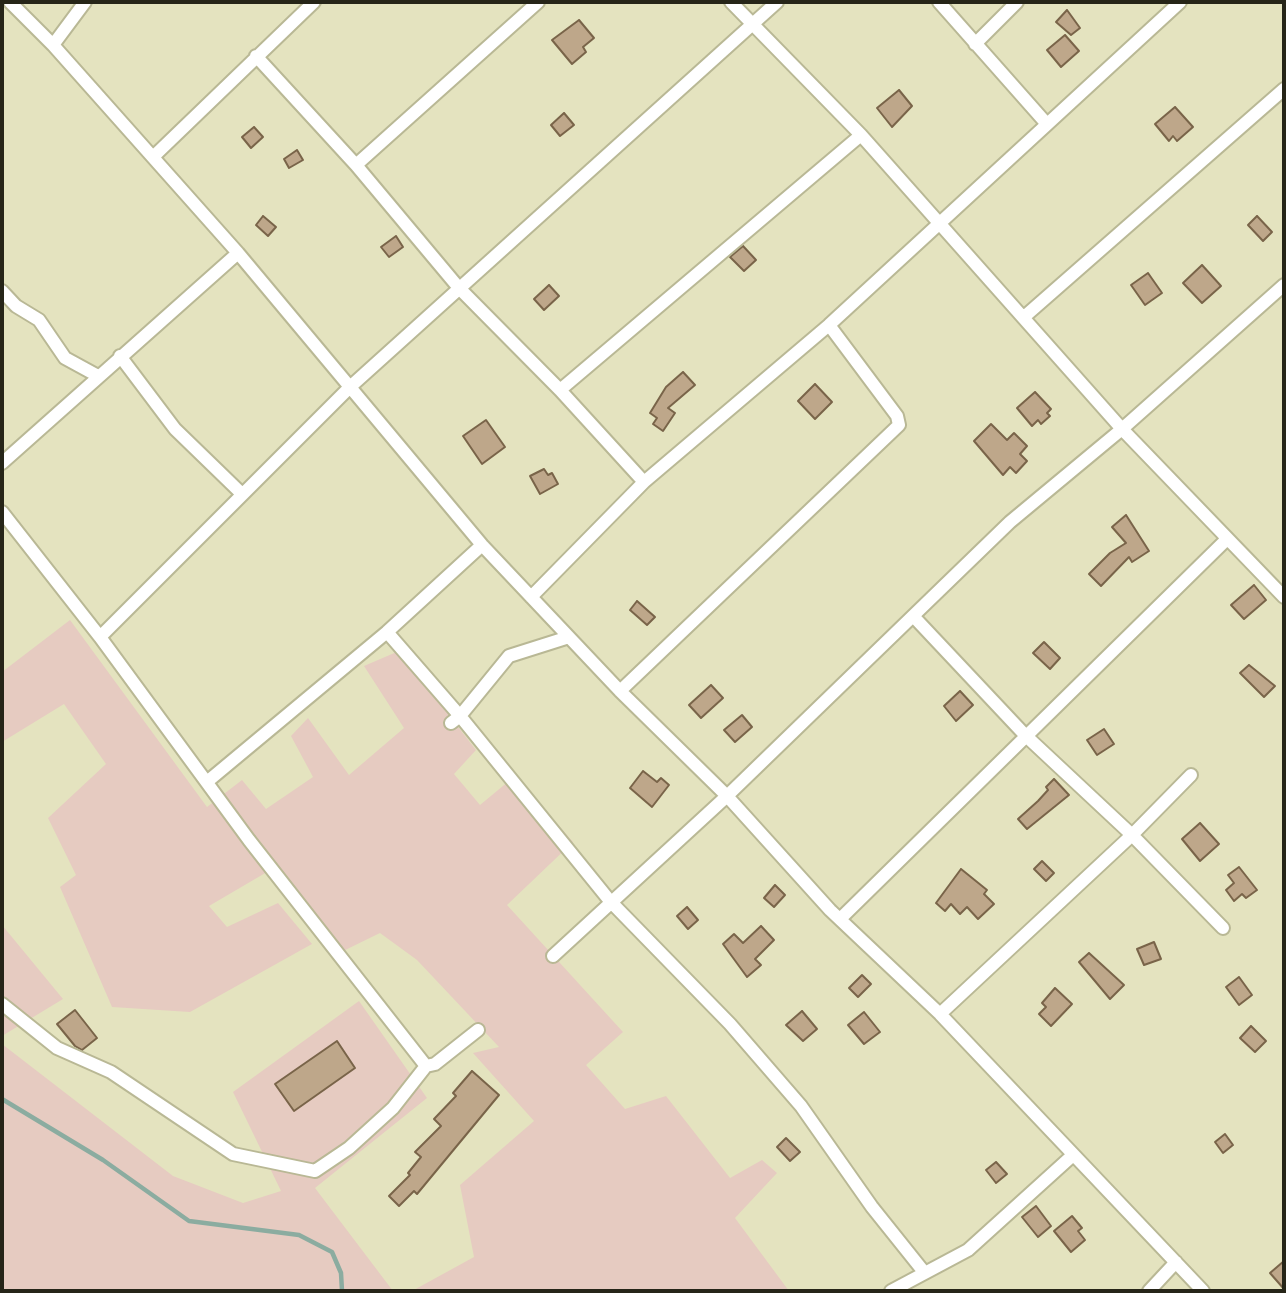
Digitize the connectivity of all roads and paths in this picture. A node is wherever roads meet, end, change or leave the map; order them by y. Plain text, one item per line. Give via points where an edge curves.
1 (10, 2) edge
2 (85, 2) edge
3 (314, 2) edge
4 (537, 2) edge
5 (731, 2) edge
6 (777, 2) edge
7 (939, 2) edge
8 (1017, 2) edge
9 (1180, 2) edge
10 (752, 24) junction
11 (975, 44) junction
12 (53, 45) junction
13 (256, 57) junction
14 (1284, 89) edge
15 (1046, 123) junction
16 (861, 135) junction
17 (153, 158) junction
18 (356, 165) junction
19 (940, 223) junction
20 (238, 253) junction
21 (1284, 285) edge
22 (459, 288) junction
23 (2, 291) edge
24 (1024, 317) junction
25 (830, 325) junction
26 (120, 356) junction
27 (98, 376) junction
28 (350, 387) junction
29 (560, 390) junction
30 (1122, 429) junction
31 (2, 463) edge
32 (644, 482) junction
33 (242, 494) junction
34 (2, 512) edge
35 (1227, 539) junction
36 (482, 545) junction
37 (531, 597) junction
38 (1284, 597) edge
39 (914, 617) junction
40 (387, 632) junction
41 (100, 637) junction
42 (569, 637) junction
43 (620, 691) junction
44 (456, 719) junction
45 (1025, 735) junction
46 (1191, 775) dead end
47 (208, 781) junction
48 (727, 796) junction
49 (1132, 835) junction
50 (610, 901) junction
51 (840, 919) junction
52 (1223, 928) dead end
53 (553, 956) dead end
54 (2, 1004) edge
55 (940, 1014) junction
56 (478, 1030) dead end
57 (426, 1066) junction
58 (1073, 1155) junction
59 (1176, 1262) junction
60 (924, 1272) junction
61 (891, 1291) edge
62 (1149, 1291) edge
63 (1203, 1291) edge

1 - 12 street
2 - 12 street
3 - 13 street
4 - 18 street
5 - 10 street
6 - 10 street
7 - 11 street
8 - 11 street
9 - 15 street
10 - 16 street
10 - 22 street
11 - 15 street
12 - 17 street
13 - 17 street
13 - 18 street
14 - 24 street
15 - 19 street
16 - 19 street
16 - 29 street
17 - 20 street
18 - 22 street
19 - 24 street
19 - 25 street
20 - 26 street
20 - 28 street
21 - 30 street
22 - 28 street
22 - 29 street
23 - 27 street via 39,320 65,358
24 - 30 street
25 - 32 street
25 - 43 street via 899,425
26 - 27 street
26 - 33 street via 175,429
27 - 31 street
28 - 33 street
28 - 36 street
29 - 32 street
30 - 35 street
30 - 39 street via 1010,522
32 - 37 street
33 - 41 street
34 - 41 street
35 - 38 street
35 - 45 street
36 - 37 street
36 - 40 street
37 - 42 street
39 - 45 street
39 - 48 street
40 - 44 street
40 - 47 street
41 - 47 street
42 - 43 street
42 - 44 street via 509,656
43 - 48 street
44 - 50 street
45 - 49 street
45 - 51 street
46 - 49 street
47 - 57 street
48 - 50 street
48 - 51 street
49 - 52 street
49 - 55 street
50 - 53 street
50 - 60 street via 730,1024 801,1106
51 - 55 street
54 - 57 street via 57,1048 111,1072 233,1154 315,1171 394,1108
55 - 58 street
56 - 57 street
58 - 59 street
58 - 60 street via 968,1250
59 - 62 street
59 - 63 street
60 - 61 street

